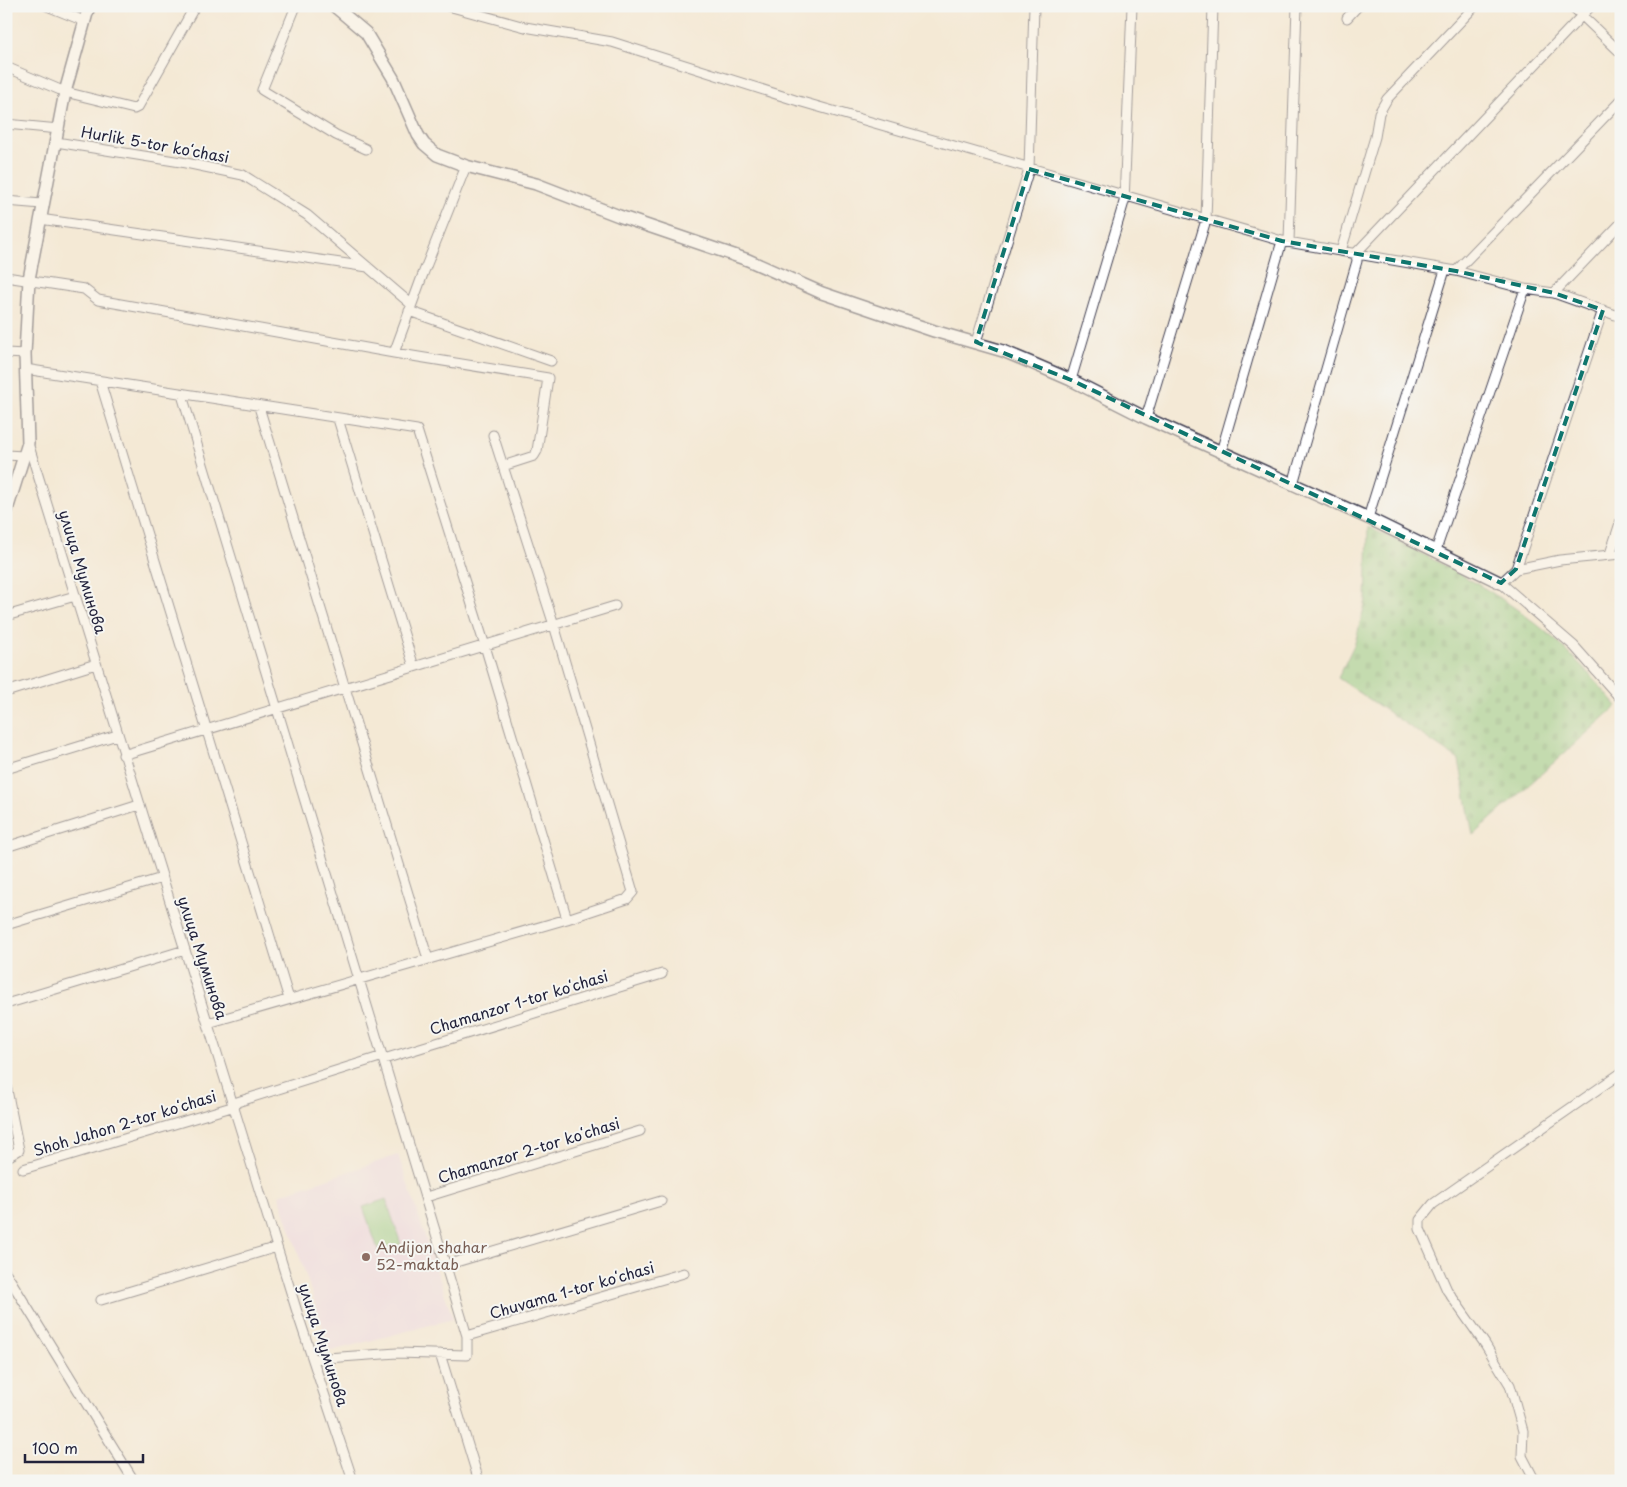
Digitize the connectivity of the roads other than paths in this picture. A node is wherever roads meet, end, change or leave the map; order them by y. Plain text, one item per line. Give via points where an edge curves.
1 (47, 6) edge
2 (89, 6) edge
3 (194, 6) edge
4 (296, 6) edge
5 (334, 6) edge
6 (448, 6) edge
7 (1034, 6) edge
8 (1132, 6) edge
9 (1213, 6) edge
10 (1297, 6) edge
11 (1358, 6) edge
12 (1475, 6) edge
13 (1572, 6) edge
14 (1591, 6) edge
15 (1582, 16) junction
16 (1347, 18) dead end
17 (84, 21) junction
18 (1621, 53) edge
19 (6, 67) edge
20 (65, 92) junction
21 (1621, 100) edge
22 (6, 124) edge
23 (59, 129) junction
24 (56, 142) junction
25 (366, 149) dead end
26 (466, 166) junction
27 (1029, 169) junction
28 (1123, 196) junction
29 (6, 201) edge
30 (42, 204) junction
31 (40, 219) junction
32 (1206, 220) junction
33 (1621, 222) edge
34 (1286, 241) junction
35 (1341, 251) junction
36 (1356, 253) junction
37 (368, 267) junction
38 (1445, 270) junction
39 (1456, 271) junction
40 (6, 277) edge
41 (29, 279) junction
42 (1525, 289) junction
43 (1554, 293) junction
44 (410, 307) junction
45 (1603, 310) junction
46 (1621, 317) edge
47 (976, 342) junction
48 (6, 353) edge
49 (394, 353) junction
50 (25, 354) junction
51 (552, 361) dead end
52 (25, 369) junction
53 (1071, 380) junction
54 (100, 381) junction
55 (182, 395) junction
56 (259, 407) junction
57 (338, 418) junction
58 (1146, 418) junction
59 (493, 435) dead end
60 (28, 443) junction
61 (1221, 452) junction
62 (6, 456) edge
63 (24, 456) junction
64 (502, 466) junction
65 (1292, 484) junction
66 (6, 513) edge
67 (1368, 518) junction
68 (1621, 520) edge
69 (1436, 550) junction
70 (1610, 554) junction
71 (1621, 554) edge
72 (1516, 569) junction
73 (1501, 583) junction
74 (75, 596) junction
75 (615, 606) dead end
76 (6, 616) edge
77 (554, 625) junction
78 (485, 646) junction
79 (96, 664) junction
80 (414, 667) junction
81 (344, 687) junction
82 (6, 692) edge
83 (1621, 699) edge
84 (276, 709) junction
85 (206, 730) junction
86 (117, 735) junction
87 (123, 755) junction
88 (6, 769) edge
89 (139, 806) junction
90 (6, 847) edge
91 (162, 878) junction
92 (567, 919) junction
93 (6, 925) edge
94 (185, 950) junction
95 (428, 959) junction
96 (662, 974) dead end
97 (358, 979) junction
98 (289, 999) junction
99 (6, 1004) edge
100 (208, 1023) junction
101 (384, 1057) junction
102 (1621, 1073) edge
103 (6, 1085) edge
104 (235, 1104) junction
105 (640, 1131) dead end
106 (6, 1158) edge
107 (23, 1169) dead end
108 (426, 1197) junction
109 (661, 1201) dead end
110 (277, 1247) junction
111 (446, 1265) junction
112 (6, 1273) edge
113 (684, 1273) dead end
114 (101, 1300) dead end
115 (467, 1336) junction
116 (440, 1354) junction
117 (313, 1359) junction
118 (134, 1481) edge
119 (353, 1481) edge
120 (479, 1481) edge
121 (1535, 1481) edge

1 - 17 street
2 - 17 street
3 - 20 street via 138,107 129,109
4 - 25 street via 262,90 336,135
5 - 26 street via 366,33 424,144 438,155
6 - 27 street via 525,27 612,42
7 - 27 street
8 - 28 street
9 - 32 street
10 - 34 street
11 - 16 street
12 - 35 street via 1386,99 1379,113 1375,137
13 - 15 street
14 - 15 street
15 - 18 street
15 - 36 street
17 - 20 street
19 - 20 street
20 - 23 street
21 - 39 street
22 - 23 street
23 - 24 street
24 - 30 street
24 - 37 street, Hurlik 5-tor koʻchasi via 243,175 307,215
26 - 44 street
26 - 47 street via 525,180 748,260 822,293
27 - 28 street
27 - 47 street
28 - 32 street
28 - 53 street via 1124,202
29 - 30 street
30 - 31 street
31 - 37 street
31 - 41 street
32 - 34 street
32 - 58 street
33 - 43 street
34 - 35 street
34 - 61 street
35 - 36 street
36 - 38 street
36 - 65 street via 1357,261
37 - 44 street, Hurlik 5-tor koʻchasi
38 - 39 street
38 - 67 street
39 - 42 street
40 - 41 street
41 - 49 street via 84,289 98,300
41 - 50 street
42 - 43 street
42 - 69 street
43 - 45 street
44 - 49 street
44 - 51 street
45 - 46 street
45 - 72 street
47 - 53 street
48 - 50 street
49 - 64 street via 548,378 537,451 534,456
50 - 52 street
52 - 54 street
52 - 60 street
53 - 58 street
54 - 55 street
54 - 85 street
55 - 56 street
55 - 84 street
56 - 57 street
56 - 81 street
57 - 78 street via 417,430
57 - 80 street
58 - 61 street
59 - 64 street
60 - 63 street
60 - 74 street, улица Муминова
61 - 65 street
62 - 63 street
63 - 66 street
64 - 77 street
65 - 67 street
67 - 69 street
68 - 70 street
69 - 73 street
70 - 71 street
70 - 72 street
72 - 73 street
73 - 83 street via 1574,646
74 - 76 street
74 - 79 street, улица Муминова
75 - 77 street
77 - 78 street
77 - 92 street via 632,892 627,899
78 - 80 street
78 - 92 street
79 - 82 street
79 - 86 street, улица Муминова
80 - 81 street
81 - 84 street
81 - 95 street
84 - 85 street
84 - 97 street
85 - 87 street
85 - 98 street
86 - 87 street, улица Муминова
86 - 88 street
87 - 89 street, улица Муминова
89 - 90 street
89 - 91 street, улица Муминова
91 - 93 street
91 - 94 street, улица Муминова
92 - 95 street
94 - 99 street
94 - 100 street, улица Муминова
95 - 97 street
96 - 101 street, Chamanzor 1-tor koʻchasi
97 - 98 street
97 - 101 street
98 - 100 street
100 - 104 street, улица Муминова
101 - 104 street, Chamanzor 1-tor koʻchasi
101 - 108 street
102 - 121 street via 1433,1204 1420,1220 1420,1229 1447,1290 1510,1386 1523,1431 1522,1456
103 - 106 street via 19,1150
104 - 107 street, Shoh Jahon 2-tor koʻchasi
104 - 110 street, улица Муминова
105 - 108 street, Chamanzor 2-tor koʻchasi
108 - 111 street
109 - 111 street
110 - 114 street
110 - 117 street, улица Муминова
111 - 115 street
112 - 118 street
113 - 115 street, Chuvama 1-tor koʻchasi
115 - 116 street via 467,1355
116 - 117 street via 397,1353
116 - 120 street
117 - 119 street, улица Муминова

